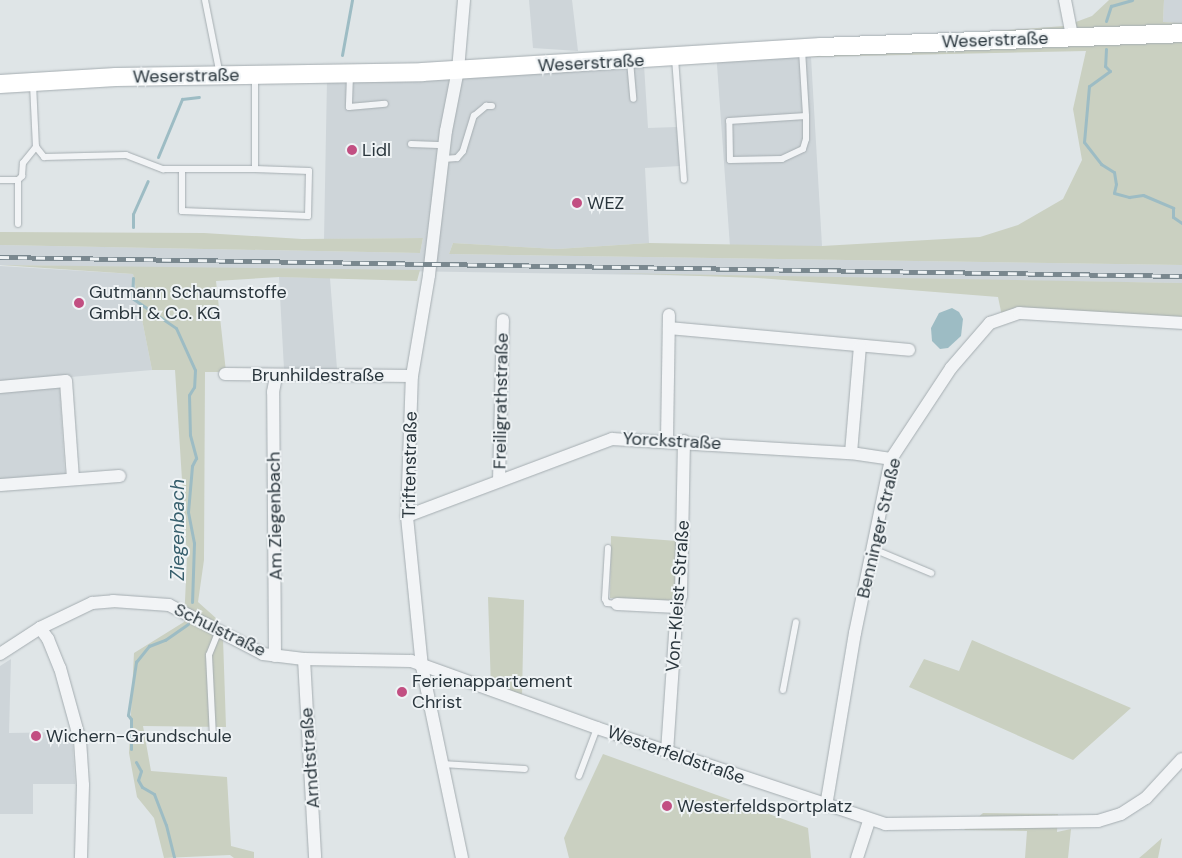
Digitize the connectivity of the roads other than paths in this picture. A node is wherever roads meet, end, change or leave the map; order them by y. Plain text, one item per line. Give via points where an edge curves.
1 (205, 0) edge
2 (464, 0) edge
3 (1065, 0) edge
4 (1182, 33) edge
5 (1072, 37) junction
6 (802, 48) junction
7 (674, 58) junction
8 (630, 60) junction
9 (458, 70) junction
10 (350, 71) junction
11 (220, 75) junction
12 (255, 75) junction
13 (33, 82) junction
14 (0, 84) edge
15 (632, 99) dead end
16 (385, 104) dead end
17 (492, 106) dead end
18 (806, 116) junction
19 (411, 144) dead end
20 (445, 145) junction
21 (36, 147) junction
22 (443, 159) junction
23 (182, 169) junction
24 (255, 169) junction
25 (0, 180) edge
26 (18, 180) junction
27 (684, 180) dead end
28 (18, 224) dead end
29 (669, 315) dead end
30 (502, 320) dead end
31 (1182, 323) edge
32 (669, 328) junction
33 (860, 346) junction
34 (909, 350) dead end
35 (225, 374) dead end
36 (276, 376) junction
37 (412, 376) junction
38 (0, 387) edge
39 (667, 440) junction
40 (684, 441) junction
41 (852, 453) junction
42 (891, 459) junction
43 (120, 476) dead end
44 (73, 479) junction
45 (499, 481) junction
46 (0, 485) edge
47 (408, 516) junction
48 (608, 548) dead end
49 (873, 548) junction
50 (931, 573) dead end
51 (617, 604) joint
52 (677, 607) junction
53 (796, 622) dead end
54 (40, 628) junction
55 (219, 630) junction
56 (0, 654) edge
57 (275, 656) junction
58 (304, 659) junction
59 (422, 667) junction
60 (784, 690) dead end
61 (598, 728) junction
62 (213, 737) dead end
63 (667, 752) junction
64 (1182, 759) edge
65 (441, 764) junction
66 (525, 769) dead end
67 (579, 776) dead end
68 (826, 806) junction
69 (869, 821) junction
70 (81, 858) edge
71 (315, 858) edge
72 (462, 858) edge
73 (857, 858) edge

1 - 11 lane
2 - 9 street, Triftenstraße
3 - 5 street
4 - 5 street, Weserstraße
5 - 6 street, Weserstraße
6 - 7 street, Weserstraße
6 - 18 lane
7 - 8 street, Weserstraße
7 - 27 lane
8 - 9 street, Weserstraße
8 - 15 lane
9 - 10 street, Weserstraße
9 - 20 street, Triftenstraße
10 - 12 street, Weserstraße
10 - 16 lane via 349,107
11 - 12 street, Weserstraße
11 - 13 street, Weserstraße
12 - 24 lane
13 - 14 street, Weserstraße
13 - 21 lane
17 - 22 lane via 486,106 474,116 463,151 457,158
18 - 18 lane via 803,149 793,155 782,159 730,160 729,121
19 - 20 lane
20 - 22 street, Triftenstraße
21 - 23 lane via 44,157 126,155 162,169
21 - 26 lane via 23,163 22,176
22 - 37 street, Triftenstraße
23 - 24 lane
23 - 24 lane via 182,211 308,216 308,171
25 - 26 lane
26 - 28 lane
29 - 32 street
30 - 45 street, Freiligrathstraße
31 - 42 street, Benninger Straße via 1049,314 1004,316 977,335 951,368
32 - 33 street
32 - 39 street
33 - 34 street
33 - 41 street
35 - 36 street, Brunhildestraße
36 - 37 street, Brunhildestraße
36 - 57 street, Am Ziegenbach via 273,392
37 - 47 street, Triftenstraße
38 - 44 street via 66,382
39 - 40 street, Yorckstraße
39 - 45 street, Yorckstraße via 612,438
40 - 41 street, Yorckstraße
40 - 52 street, Von-Kleist-Straße via 681,596
41 - 42 street, Yorckstraße
42 - 49 street, Benninger Straße
43 - 44 street
44 - 46 street
45 - 47 street, Yorckstraße
47 - 59 street, Triftenstraße
48 - 51 lane via 605,599 606,603
49 - 50 lane
49 - 68 street, Benninger Straße
51 - 52 street
52 - 63 street, Von-Kleist-Straße
53 - 60 lane
54 - 55 street, Schulstraße via 75,608 114,601 169,605
54 - 56 street, Schulstraße
54 - 70 street via 60,668 80,740 83,785
55 - 57 street, Schulstraße via 248,648
55 - 62 lane via 209,655
57 - 58 street, Schulstraße
58 - 59 street, Schulstraße via 412,661
58 - 71 street, Arndtstraße
59 - 61 street, Westerfeldstraße
59 - 65 street, Triftenstraße
61 - 63 street, Westerfeldstraße
61 - 67 lane
63 - 68 street, Westerfeldstraße
64 - 69 street, Westerfeldstraße via 1146,798 1121,814 1098,821 885,824
65 - 66 lane
65 - 72 street, Triftenstraße
68 - 69 street, Westerfeldstraße
69 - 73 street

